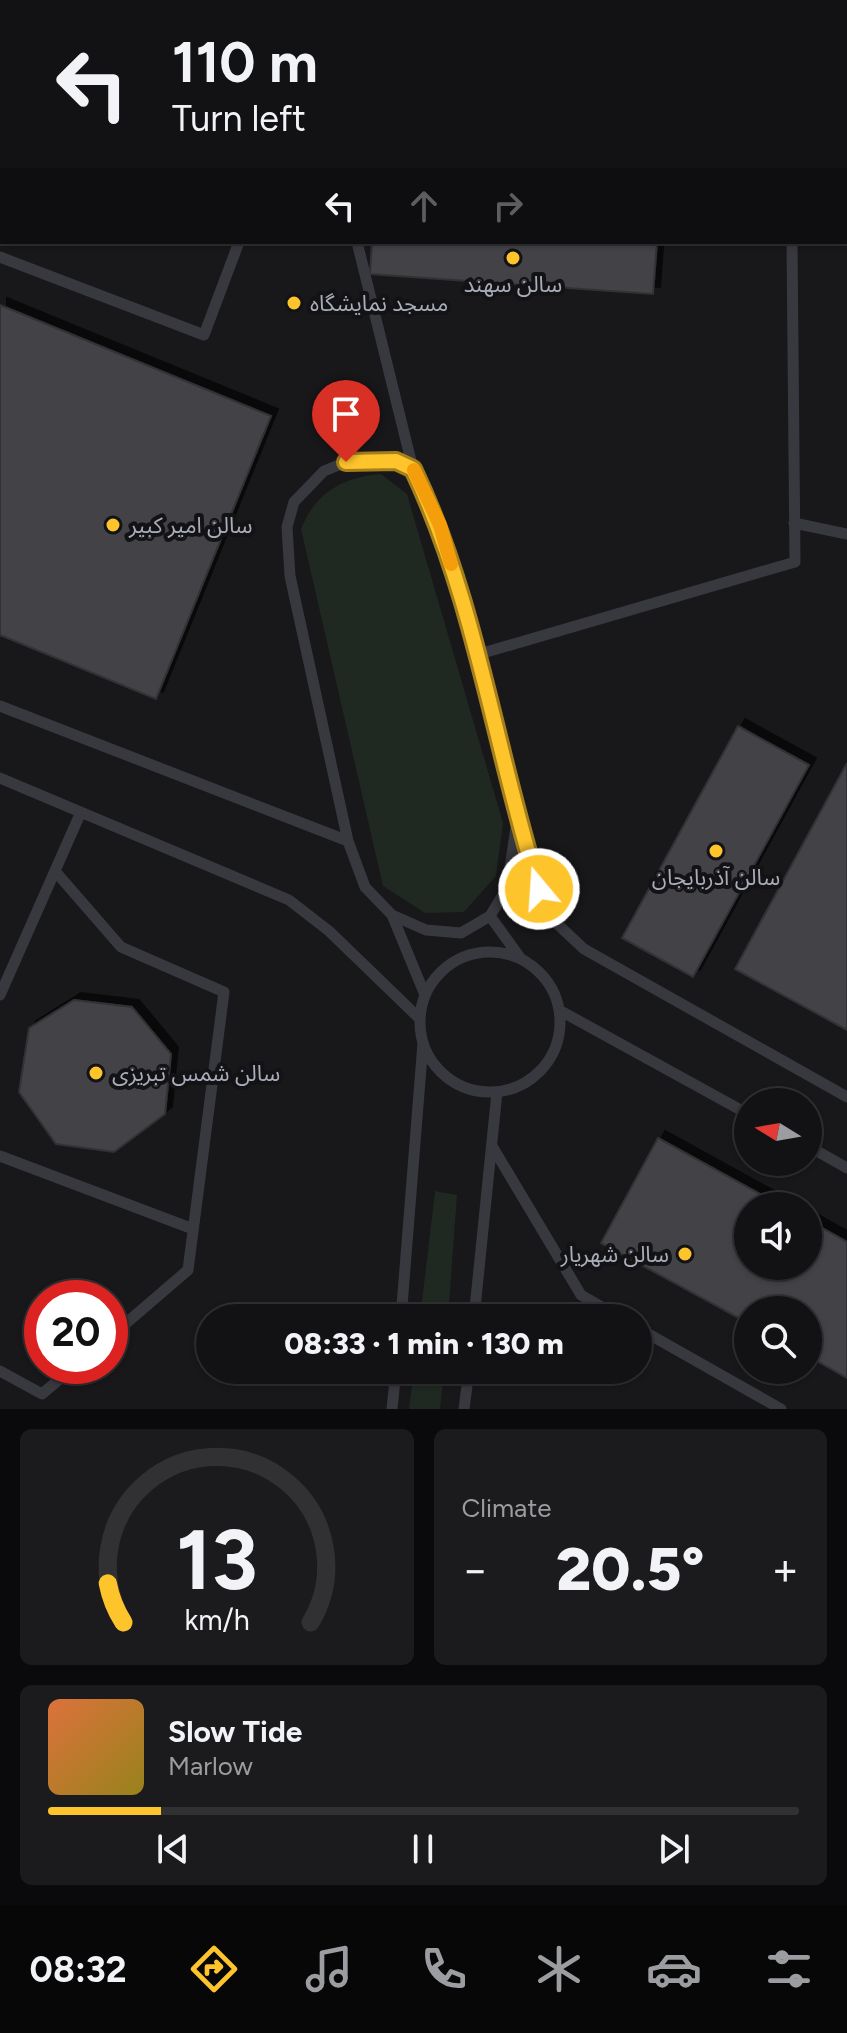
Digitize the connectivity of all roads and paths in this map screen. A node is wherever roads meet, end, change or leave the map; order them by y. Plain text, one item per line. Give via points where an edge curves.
1 (238, 244) edge
2 (357, 244) edge
3 (792, 244) edge
4 (0, 257) edge
5 (413, 469) junction
6 (794, 523) junction
7 (847, 534) edge
8 (476, 655) junction
9 (0, 706) edge
10 (0, 778) edge
11 (81, 812) junction
12 (517, 820) junction
13 (348, 841) junction
14 (55, 871) junction
15 (392, 915) junction
16 (490, 916) junction
17 (521, 959) junction
18 (0, 995) edge
19 (425, 995) junction
20 (559, 1010) junction
21 (420, 1019) junction
22 (423, 1043) junction
23 (497, 1092) junction
24 (847, 1097) edge
25 (734, 1106) edge
26 (492, 1145) junction
27 (822, 1154) edge
28 (0, 1156) edge
29 (847, 1168) edge
30 (193, 1229) junction
31 (402, 1304) edge
32 (475, 1304) edge
33 (597, 1304) edge
34 (128, 1322) edge
35 (652, 1336) edge
36 (0, 1371) edge
37 (54, 1384) edge
38 (395, 1384) edge
39 (467, 1384) edge
40 (392, 1409) edge
41 (464, 1409) edge
42 (781, 1409) edge

1 - 4 lane via 204,335
2 - 5 lane
3 - 6 lane
5 - 8 lane via 440,525
5 - 13 lane via 396,461 346,462 324,471 294,502 287,527 290,576
6 - 7 lane
6 - 8 lane via 795,562
8 - 12 lane
9 - 13 lane
10 - 11 lane
11 - 14 lane
11 - 21 lane via 289,900
12 - 16 lane via 507,888
12 - 24 lane via 553,920 584,949
13 - 15 lane via 365,887
14 - 18 lane
14 - 30 lane via 121,947 224,992
15 - 16 lane via 426,930 461,933
15 - 19 lane
16 - 17 lane
17 - 19 lane via 500,952 457,960
17 - 20 lane via 539,972
19 - 21 lane
20 - 23 lane via 556,1043 540,1072 520,1086
20 - 25 lane
21 - 22 lane
22 - 23 lane via 451,1081 473,1091
22 - 31 lane
23 - 26 lane
26 - 32 lane
26 - 33 lane via 581,1295
27 - 29 lane
28 - 30 lane
30 - 34 lane via 188,1270
35 - 42 lane
36 - 37 lane via 42,1394
38 - 40 lane
39 - 41 lane

